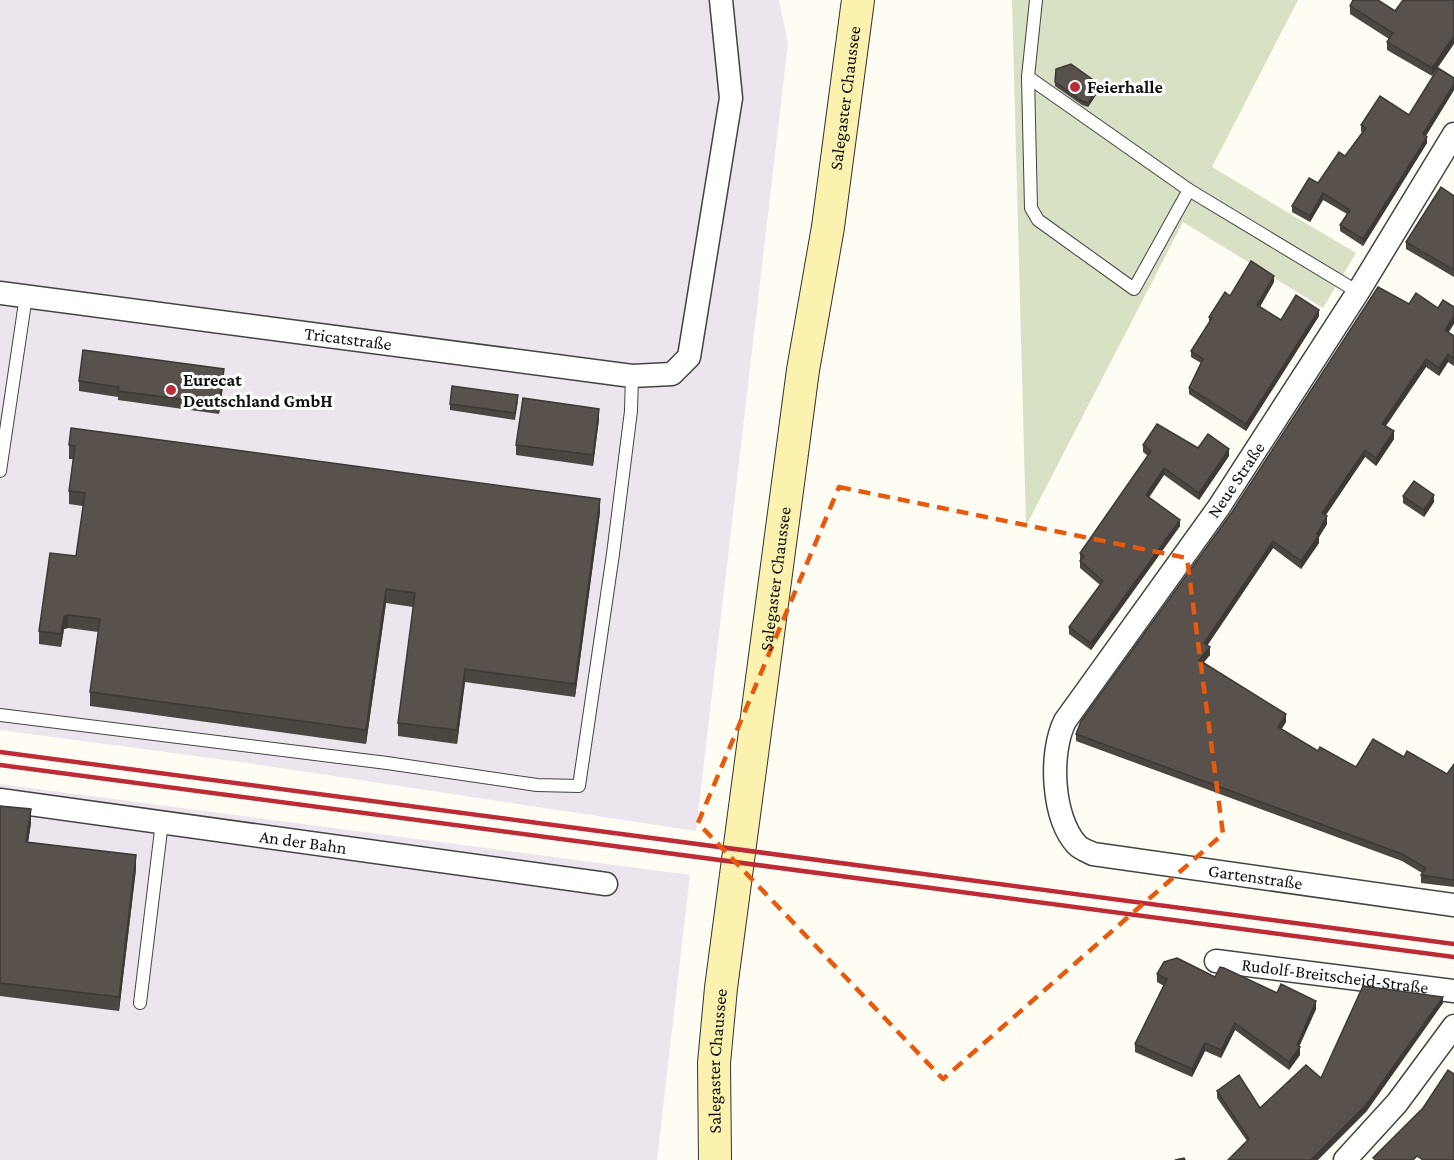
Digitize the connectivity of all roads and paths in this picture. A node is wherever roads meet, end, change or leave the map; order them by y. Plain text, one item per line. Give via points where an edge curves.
1 (721, 0) edge
2 (858, 0) edge
3 (1036, 0) edge
4 (1028, 77) junction
5 (1454, 134) edge
6 (1189, 190) junction
7 (1358, 292) junction
8 (0, 293) edge
9 (26, 296) junction
10 (632, 376) junction
11 (0, 471) edge
12 (0, 715) edge
13 (0, 800) edge
14 (162, 822) junction
15 (1067, 831) joint
16 (606, 884) dead end
17 (1454, 905) edge
18 (1216, 961) dead end
19 (1454, 991) edge
20 (140, 1003) dead end
21 (1454, 1026) edge
22 (715, 1160) edge
23 (1347, 1160) edge

1 - 10 street, Tricatstraße via 731,98 689,357 672,374
2 - 22 main road, Salegaster Chaussee via 721,988 714,1063
3 - 4 lane
4 - 6 lane
4 - 6 lane via 1031,208 1038,220 1134,289
5 - 7 street, Neue Straße
6 - 7 lane
7 - 15 street, Neue Straße via 1219,507 1065,721 1057,736 1054,775
8 - 9 street, Tricatstraße
9 - 10 street, Tricatstraße
9 - 11 lane
10 - 12 lane via 613,554 579,786 537,785
13 - 14 street, An der Bahn
14 - 16 street, An der Bahn
14 - 20 lane
15 - 17 street, Gartenstraße via 1078,847 1093,854
18 - 19 street, Rudolf-Breitscheid-Straße
21 - 23 street via 1397,1103

